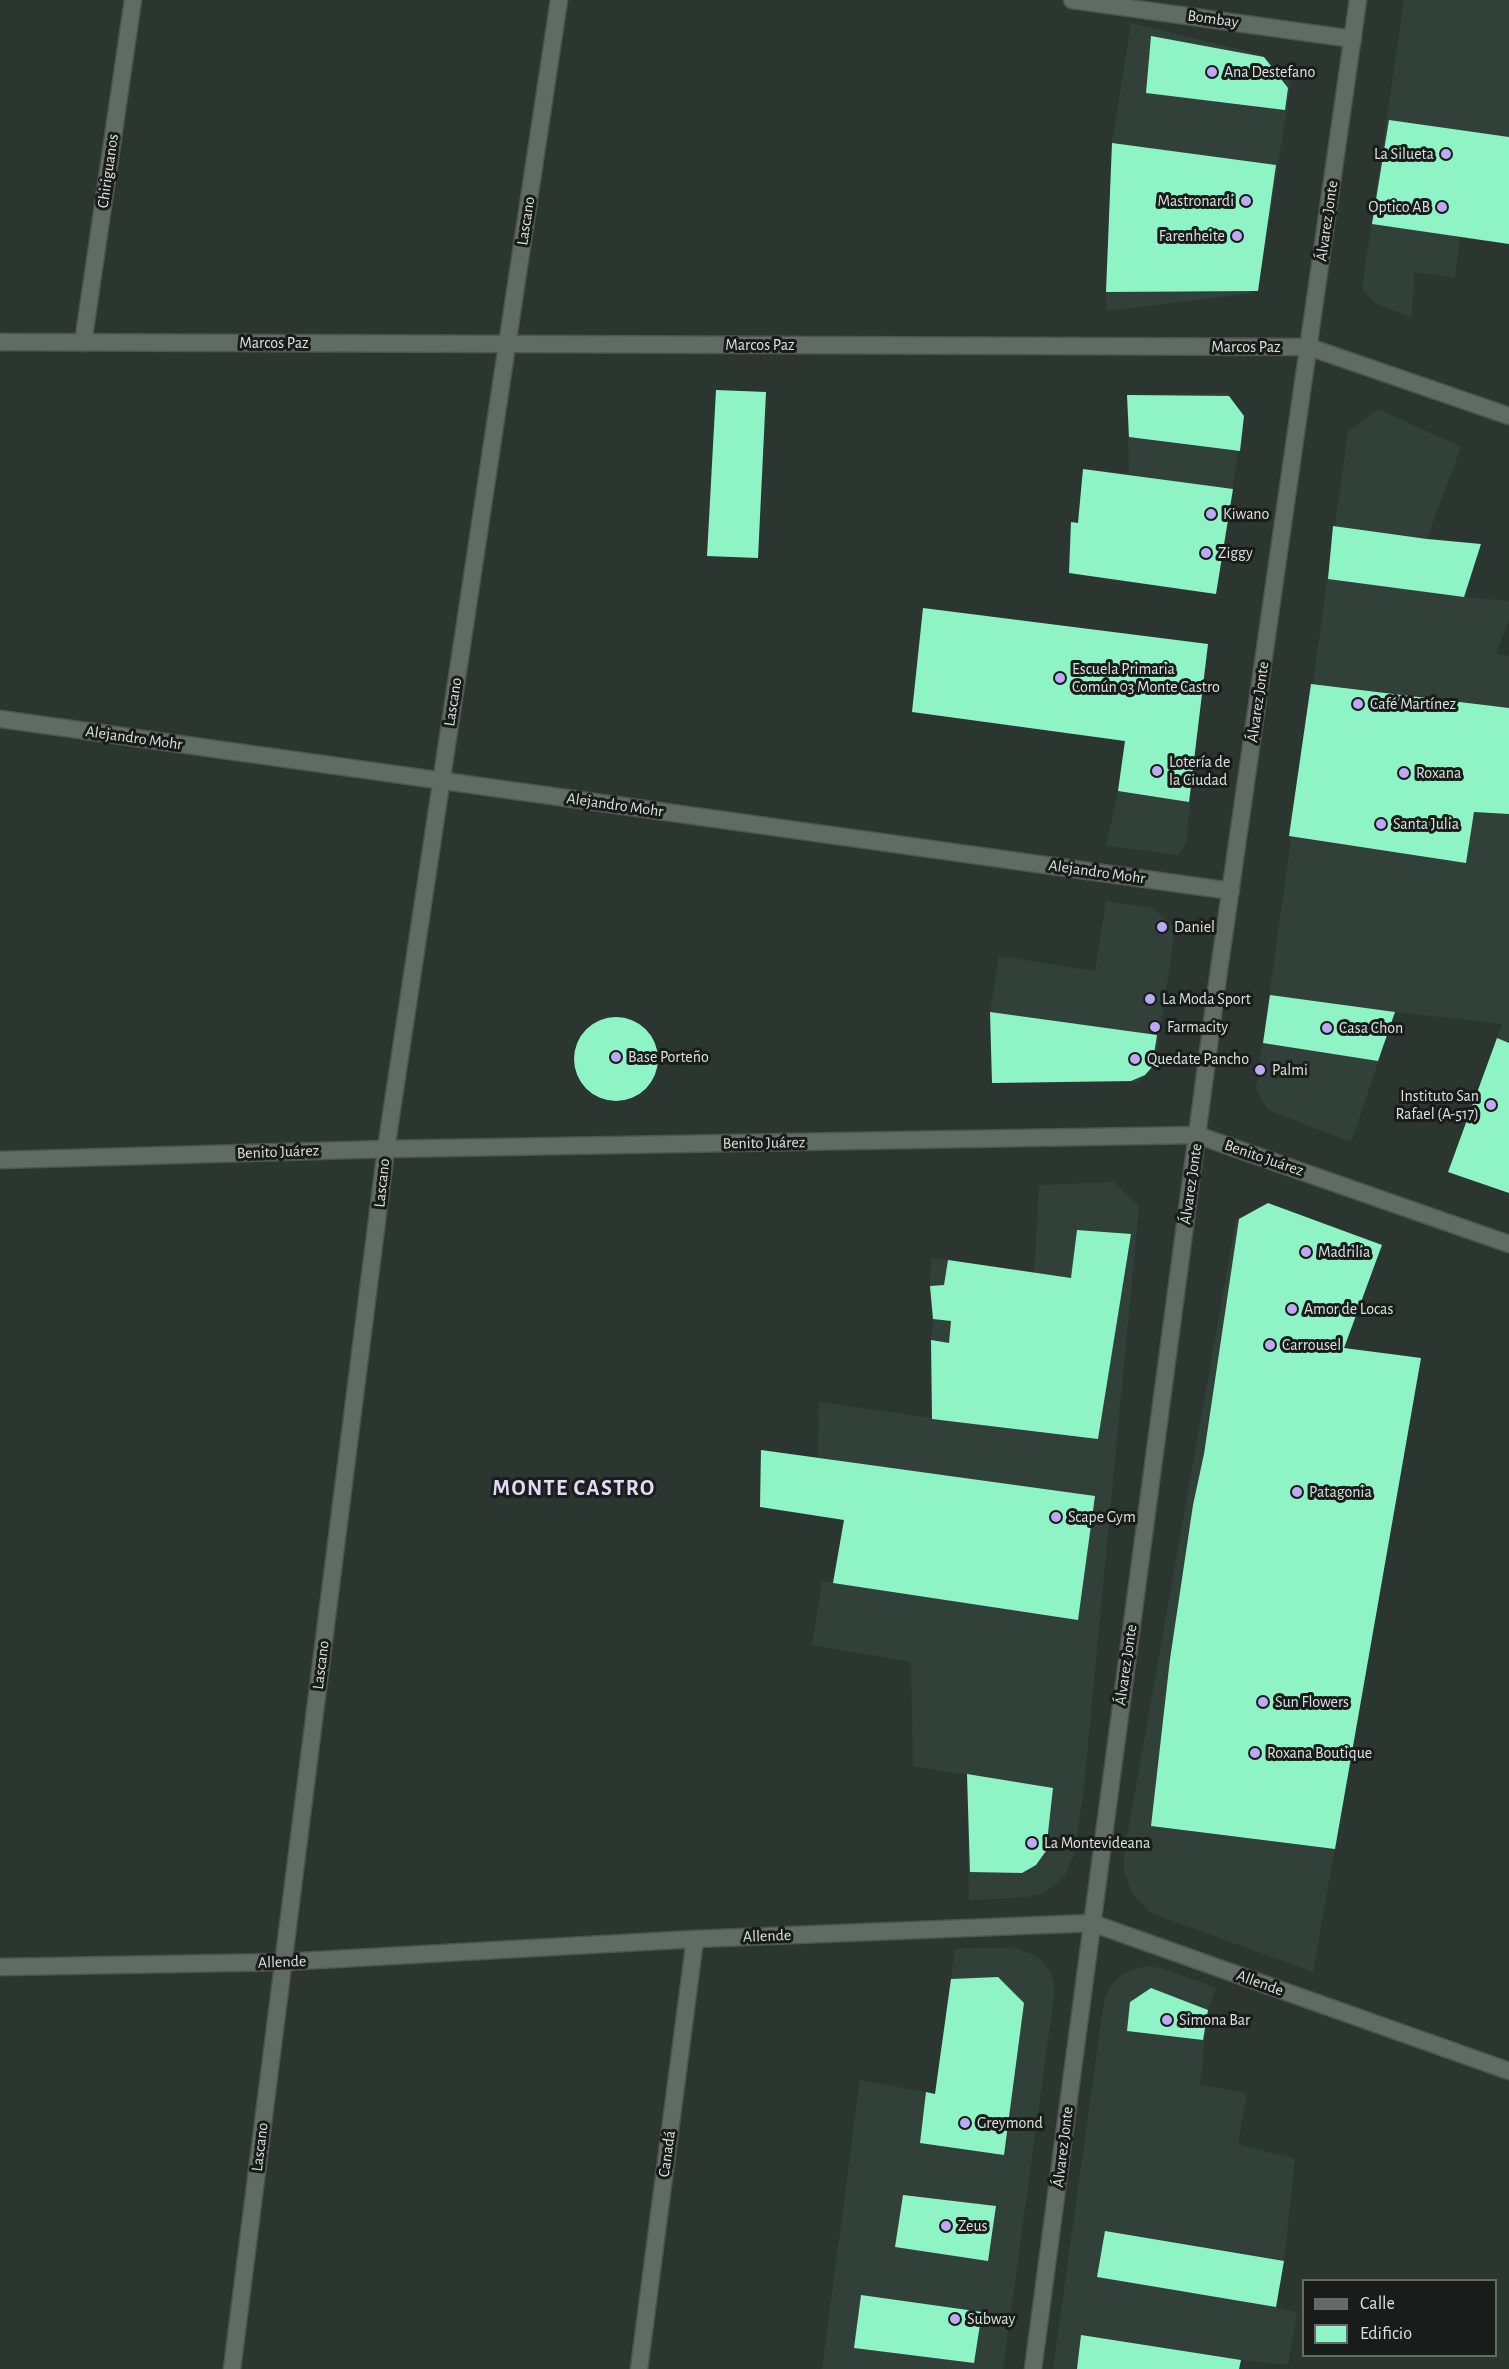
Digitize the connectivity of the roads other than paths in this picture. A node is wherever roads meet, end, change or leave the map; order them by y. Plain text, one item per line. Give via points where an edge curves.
1 (133, 0) edge
2 (559, 0) edge
3 (1072, 0) edge
4 (1358, 0) edge
5 (1353, 39) junction
6 (0, 342) edge
7 (83, 342) junction
8 (507, 344) junction
9 (1309, 347) junction
10 (1509, 416) edge
11 (0, 719) edge
12 (441, 781) junction
13 (1231, 891) junction
14 (1197, 1135) junction
15 (386, 1149) junction
16 (0, 1160) edge
17 (1509, 1244) edge
18 (1092, 1923) junction
19 (695, 1939) junction
20 (283, 1962) junction
21 (0, 1967) edge
22 (1509, 2072) edge
23 (232, 2369) edge
24 (639, 2369) edge
25 (1034, 2369) edge

1 - 7 street, Chiriguanos
2 - 8 street, Lascano
3 - 5 street, Bombay
4 - 5 street, Álvarez Jonte
5 - 9 street, Álvarez Jonte
6 - 7 street, Marcos Paz
7 - 8 street, Marcos Paz
8 - 9 street, Marcos Paz
8 - 12 street, Lascano
9 - 10 street, Marcos Paz
9 - 13 street, Álvarez Jonte
11 - 12 street, Alejandro Mohr
12 - 13 street, Alejandro Mohr
12 - 15 street, Lascano
13 - 14 street, Álvarez Jonte
14 - 15 street, Benito Juárez
14 - 17 street, Benito Juárez
14 - 18 street, Álvarez Jonte
15 - 16 street, Benito Juárez
15 - 20 street, Lascano
18 - 19 street, Allende
18 - 22 street, Allende
18 - 25 street, Álvarez Jonte
19 - 20 street, Allende
19 - 24 street, Canadá
20 - 21 street, Allende
20 - 23 street, Lascano

